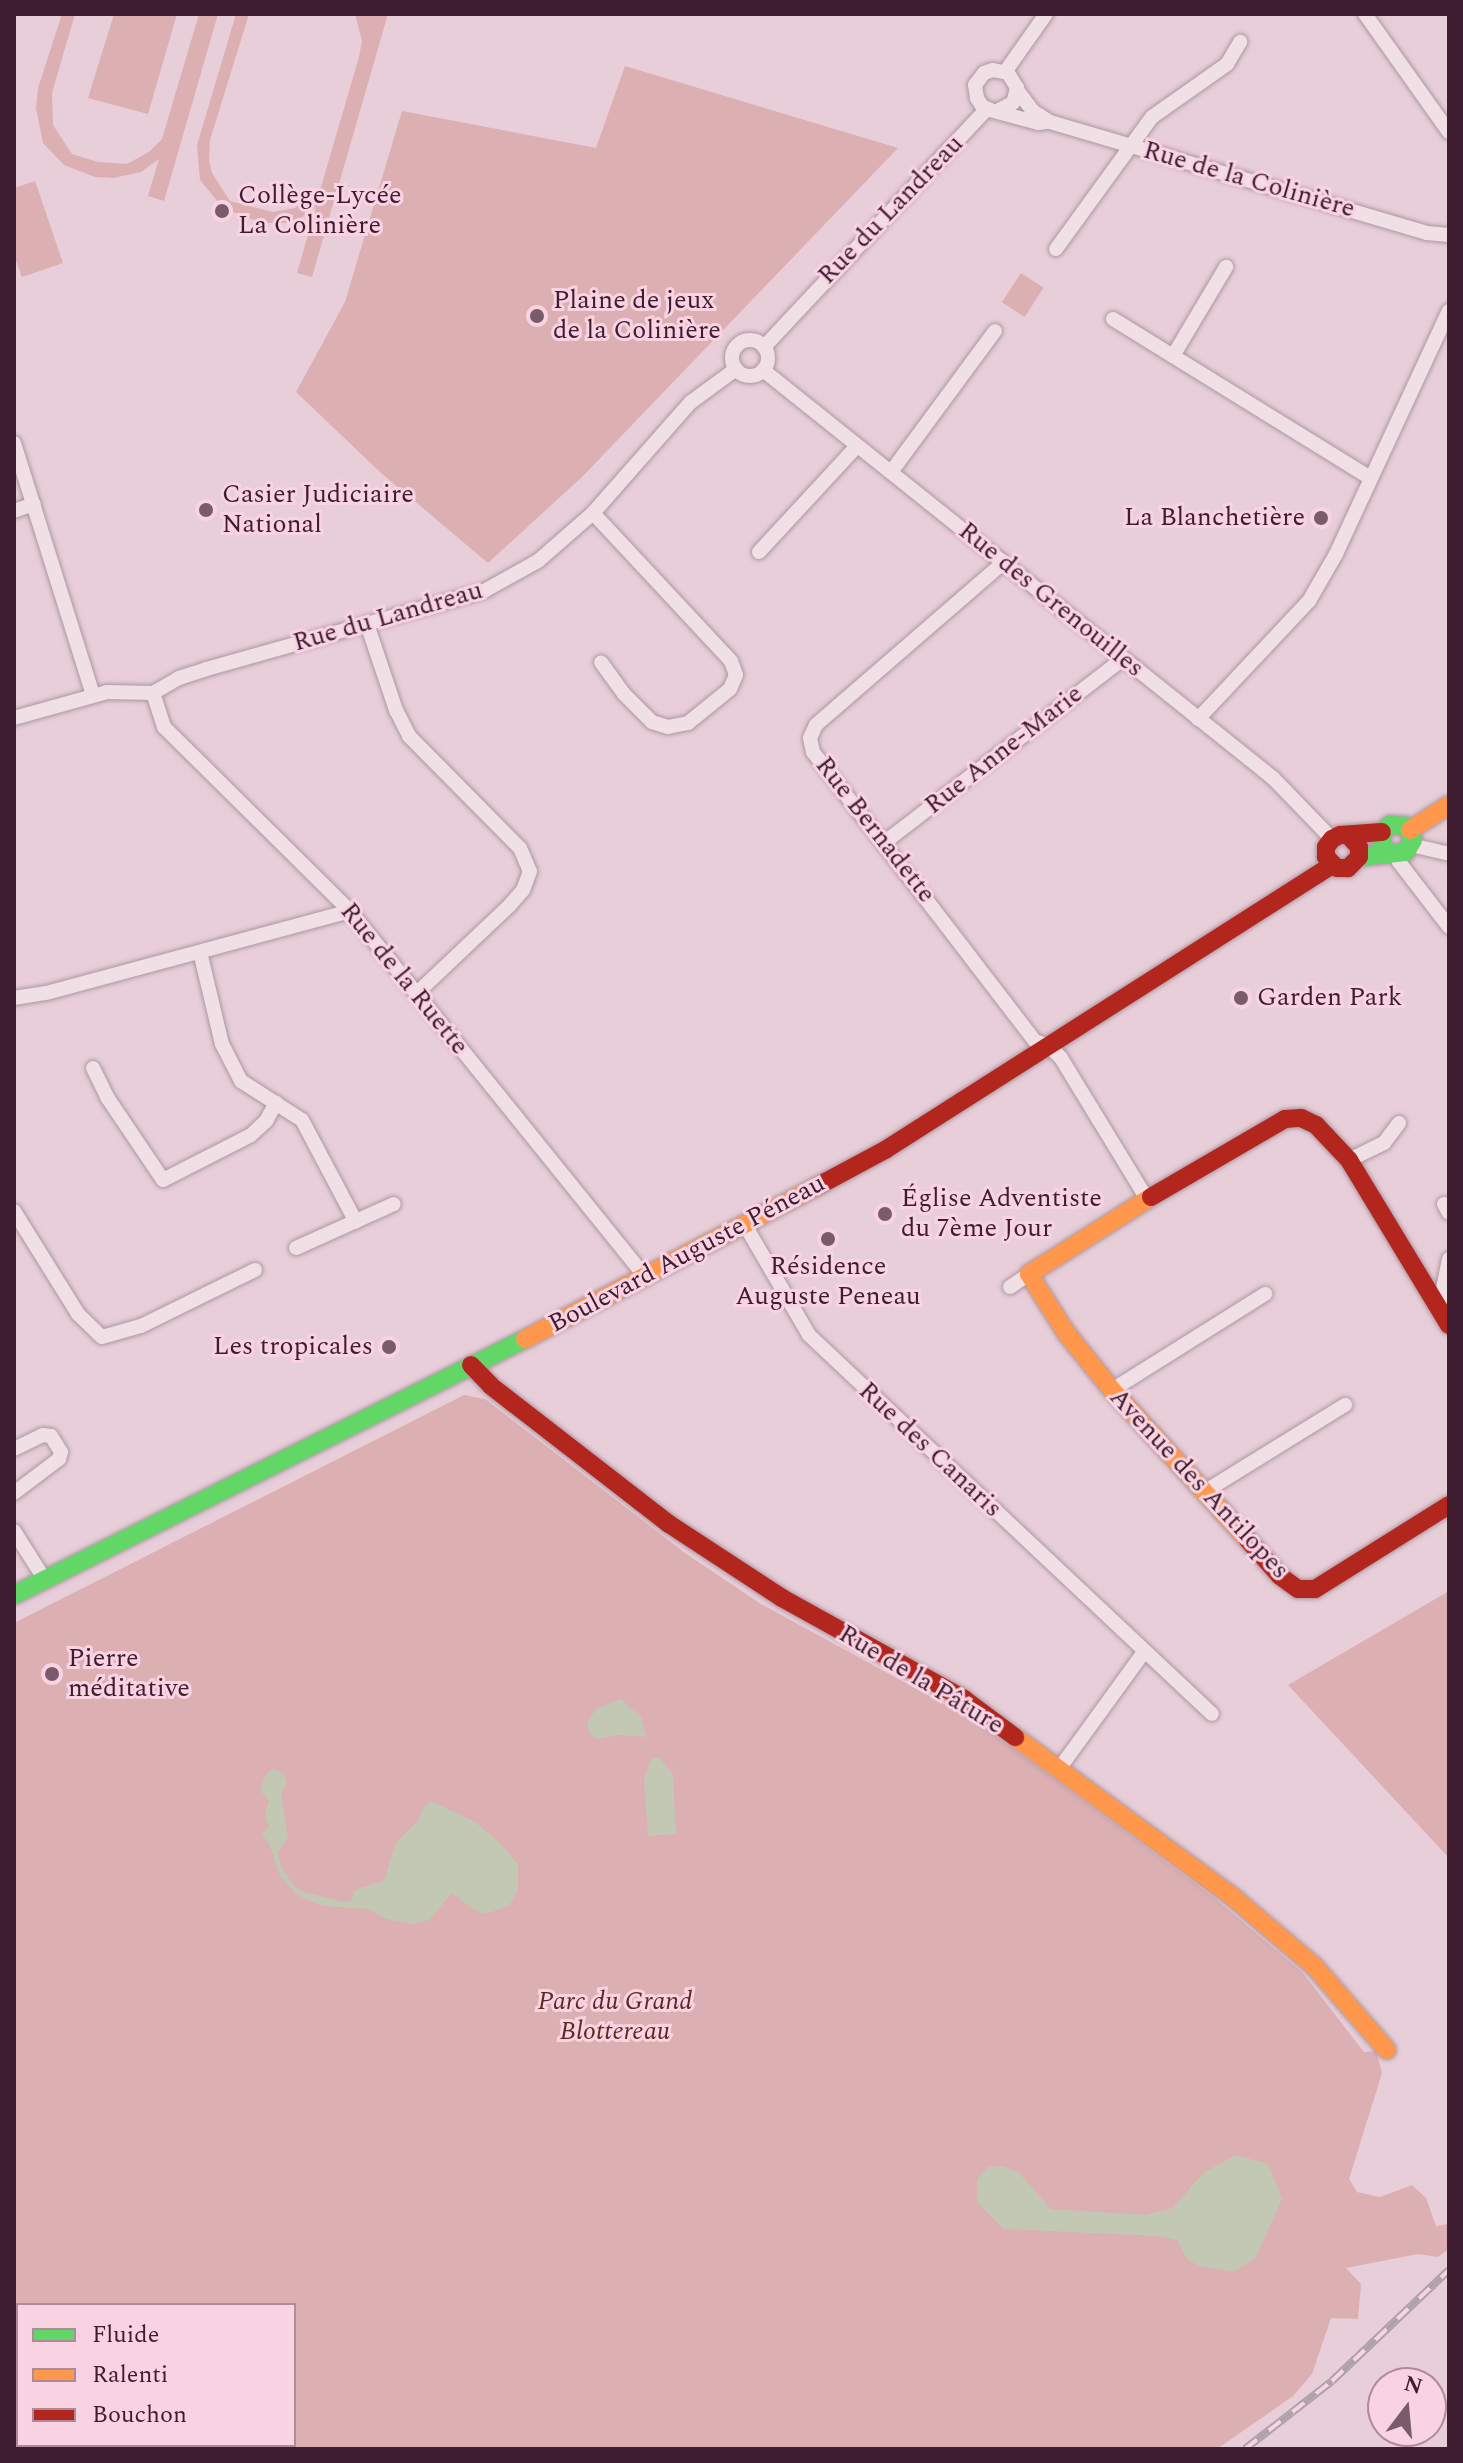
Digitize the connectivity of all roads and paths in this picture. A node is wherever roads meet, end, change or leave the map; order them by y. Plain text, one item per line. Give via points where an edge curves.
1 (1046, 14) edge
2 (1365, 14) edge
3 (1240, 42) dead end
4 (1005, 72) junction
5 (1017, 90) junction
6 (992, 110) junction
7 (1050, 122) junction
8 (1449, 132) edge
9 (1131, 145) junction
10 (1449, 235) edge
11 (1056, 249) dead end
12 (1226, 267) dead end
13 (1449, 311) edge
14 (1113, 319) dead end
15 (995, 331) dead end
16 (1444, 337) edge
17 (764, 347) junction
18 (1173, 356) junction
19 (736, 369) junction
20 (763, 370) junction
21 (14, 443) edge
22 (857, 446) junction
23 (891, 472) junction
24 (1370, 478) junction
25 (34, 504) junction
26 (14, 511) edge
27 (593, 513) junction
28 (759, 552) dead end
29 (1004, 562) junction
30 (367, 624) junction
31 (1123, 659) junction
32 (601, 662) dead end
33 (153, 693) junction
34 (93, 695) junction
35 (14, 718) edge
36 (1198, 719) junction
37 (1449, 805) edge
38 (1382, 832) junction
39 (1340, 837) junction
40 (885, 842) junction
41 (1402, 846) junction
42 (1449, 854) edge
43 (1359, 857) junction
44 (1332, 865) junction
45 (350, 911) junction
46 (1449, 927) edge
47 (200, 952) junction
48 (417, 993) junction
49 (14, 1000) edge
50 (1049, 1046) junction
51 (93, 1068) dead end
52 (276, 1103) junction
53 (1399, 1123) dead end
54 (1349, 1160) junction
55 (1147, 1199) junction
56 (394, 1204) dead end
57 (14, 1211) edge
58 (356, 1222) junction
59 (745, 1225) junction
60 (296, 1248) dead end
61 (1449, 1259) edge
62 (255, 1270) dead end
63 (1029, 1274) junction
64 (645, 1277) junction
65 (1010, 1287) dead end
66 (1265, 1294) dead end
67 (1444, 1317) edge
68 (471, 1365) junction
69 (1112, 1390) junction
70 (1345, 1405) dead end
71 (14, 1449) edge
72 (1204, 1492) junction
73 (14, 1493) edge
74 (1449, 1505) edge
75 (14, 1531) edge
76 (45, 1580) junction
77 (14, 1595) edge
78 (1144, 1652) junction
79 (1212, 1714) dead end
80 (1059, 1769) junction
81 (1387, 2050) dead end

1 - 4 street
2 - 8 street
3 - 9 street via 1227,64 1152,117
4 - 5 street
4 - 6 street via 987,71 978,79 977,98
5 - 6 street via 1013,103
5 - 7 street, Rue de la Colinière
6 - 7 street, Rue de la Colinière
6 - 17 street, Rue du Landreau
7 - 9 street, Rue de la Colinière
9 - 10 street, Rue de la Colinière via 1427,233
9 - 11 street
12 - 18 street
13 - 16 street
14 - 18 street
15 - 23 street
16 - 24 street
17 - 19 street via 752,340 737,345 732,354
17 - 20 street
18 - 24 street
19 - 20 street via 752,375
19 - 27 street, Rue du Landreau via 691,402
20 - 22 street, Rue des Grenouilles
21 - 25 street
22 - 23 street, Rue des Grenouilles
22 - 28 street
23 - 29 street, Rue des Grenouilles
24 - 36 street via 1309,601
25 - 26 street
25 - 34 street
27 - 30 street, Rue du Landreau via 538,561 506,580 462,599
27 - 32 street via 731,661 736,675 730,689 688,723 668,727 652,722
29 - 31 street, Rue des Grenouilles
29 - 40 street, Rue Bernadette via 816,725 810,738 813,752
30 - 33 street, Rue du Landreau via 188,675
30 - 48 street via 409,736 520,848 530,871 509,906
31 - 36 street, Rue des Grenouilles
31 - 40 street, Rue Anne-Marie
33 - 34 street, Rue du Landreau
33 - 45 street, Rue de la Ruette via 164,727
34 - 35 street, Rue du Landreau
36 - 39 street, Rue des Grenouilles
37 - 41 street, Boulevard Auguste Péneau
38 - 39 street, Boulevard Auguste Péneau
38 - 41 street via 1382,847
38 - 41 street, Boulevard Auguste Péneau via 1395,823
39 - 43 street via 1359,847
39 - 44 street via 1326,852
40 - 50 street, Rue Bernadette via 1035,1041
41 - 42 street
41 - 43 street, Boulevard Auguste Péneau
41 - 46 street via 1399,862
43 - 44 street, Boulevard Auguste Péneau via 1348,868
44 - 50 street, Boulevard Auguste Péneau
45 - 47 street
45 - 48 street, Rue de la Ruette
47 - 49 street
47 - 52 street via 222,1044 241,1081
48 - 64 street, Rue de la Ruette
50 - 55 street
50 - 59 street, Boulevard Auguste Péneau via 885,1150
51 - 52 street via 163,1180 251,1135
52 - 58 street via 302,1120
53 - 54 street via 1384,1143
54 - 55 street via 1316,1125 1301,1118 1285,1119
54 - 67 street
55 - 63 street
56 - 58 street
57 - 62 street via 78,1314 102,1337 141,1326
58 - 60 street
59 - 64 street, Boulevard Auguste Péneau
59 - 78 street, Rue des Canaris via 809,1335
61 - 67 street
63 - 65 street
63 - 69 street, Avenue des Antilopes via 1067,1334
64 - 68 street, Boulevard Auguste Péneau
66 - 69 street
68 - 76 street, Boulevard Auguste Péneau
68 - 80 street, Rue de la Pâture via 669,1524 782,1598 964,1699
69 - 72 street, Avenue des Antilopes
70 - 72 street
71 - 73 street via 43,1435 51,1436 61,1452
72 - 74 street, Avenue des Antilopes via 1298,1589 1315,1589
75 - 76 street
76 - 77 street, Boulevard Auguste Péneau
78 - 79 street, Rue des Canaris
78 - 80 street
80 - 81 street, Rue de la Pâture via 1234,1898 1314,1966

